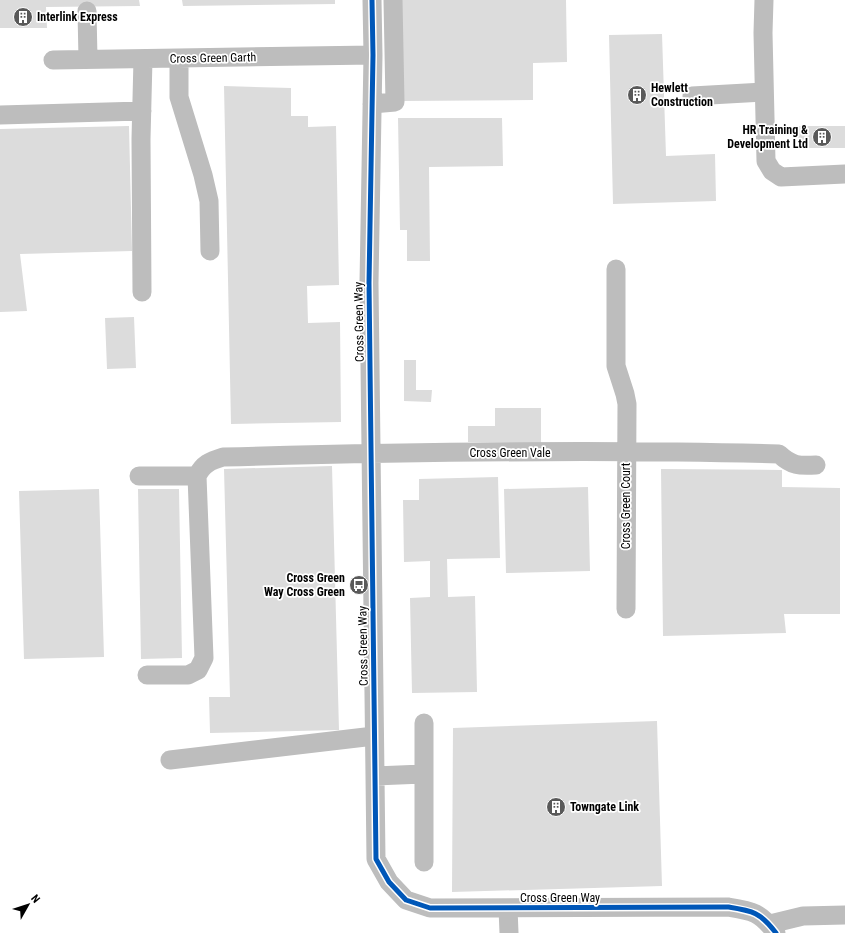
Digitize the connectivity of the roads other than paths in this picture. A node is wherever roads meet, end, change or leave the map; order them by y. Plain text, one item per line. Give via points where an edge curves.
1 (372, 0) edge
2 (393, 0) edge
3 (764, 0) edge
4 (87, 11) dead end
5 (373, 55) junction
6 (179, 58) junction
7 (143, 59) junction
8 (54, 60) dead end
9 (88, 60) junction
10 (764, 92) junction
11 (692, 96) dead end
12 (372, 104) junction
13 (142, 110) junction
14 (0, 115) edge
15 (845, 174) edge
16 (210, 251) dead end
17 (616, 269) dead end
18 (142, 292) dead end
19 (626, 452) junction
20 (371, 453) junction
21 (816, 465) dead end
22 (139, 476) dead end
23 (197, 476) junction
24 (626, 609) dead end
25 (147, 675) dead end
26 (424, 723) dead end
27 (374, 736) junction
28 (170, 760) dead end
29 (423, 774) junction
30 (375, 776) junction
31 (424, 862) dead end
32 (508, 908) junction
33 (845, 915) edge
34 (773, 929) edge
35 (509, 933) edge

1 - 5 street, Cross Green Way
2 - 12 street via 394,102
3 - 10 street
4 - 9 street
5 - 6 street, Cross Green Garth
5 - 12 street, Cross Green Way
6 - 7 street, Cross Green Garth
6 - 16 street via 180,97 209,201
7 - 9 street, Cross Green Garth
7 - 13 street
8 - 9 street, Cross Green Garth
10 - 11 street
10 - 15 street via 766,161 772,171 782,177
12 - 20 street, Cross Green Way via 369,283
13 - 14 street
13 - 18 street
17 - 19 street, Cross Green Court via 616,366 626,394
19 - 20 street, Cross Green Vale
19 - 21 street, Cross Green Vale via 779,454 786,461 799,466
19 - 24 street, Cross Green Court
20 - 23 street, Cross Green Vale via 223,457 209,461
20 - 27 street, Cross Green Way
22 - 23 street
23 - 25 street via 204,658 198,670 188,675
26 - 29 street
27 - 28 street
27 - 30 street, Cross Green Way
29 - 30 street
29 - 31 street
30 - 32 street, Cross Green Way via 376,859 389,882 406,900 430,908
32 - 34 street, Cross Green Way via 728,906 754,912
32 - 35 street
33 - 34 street via 803,916

